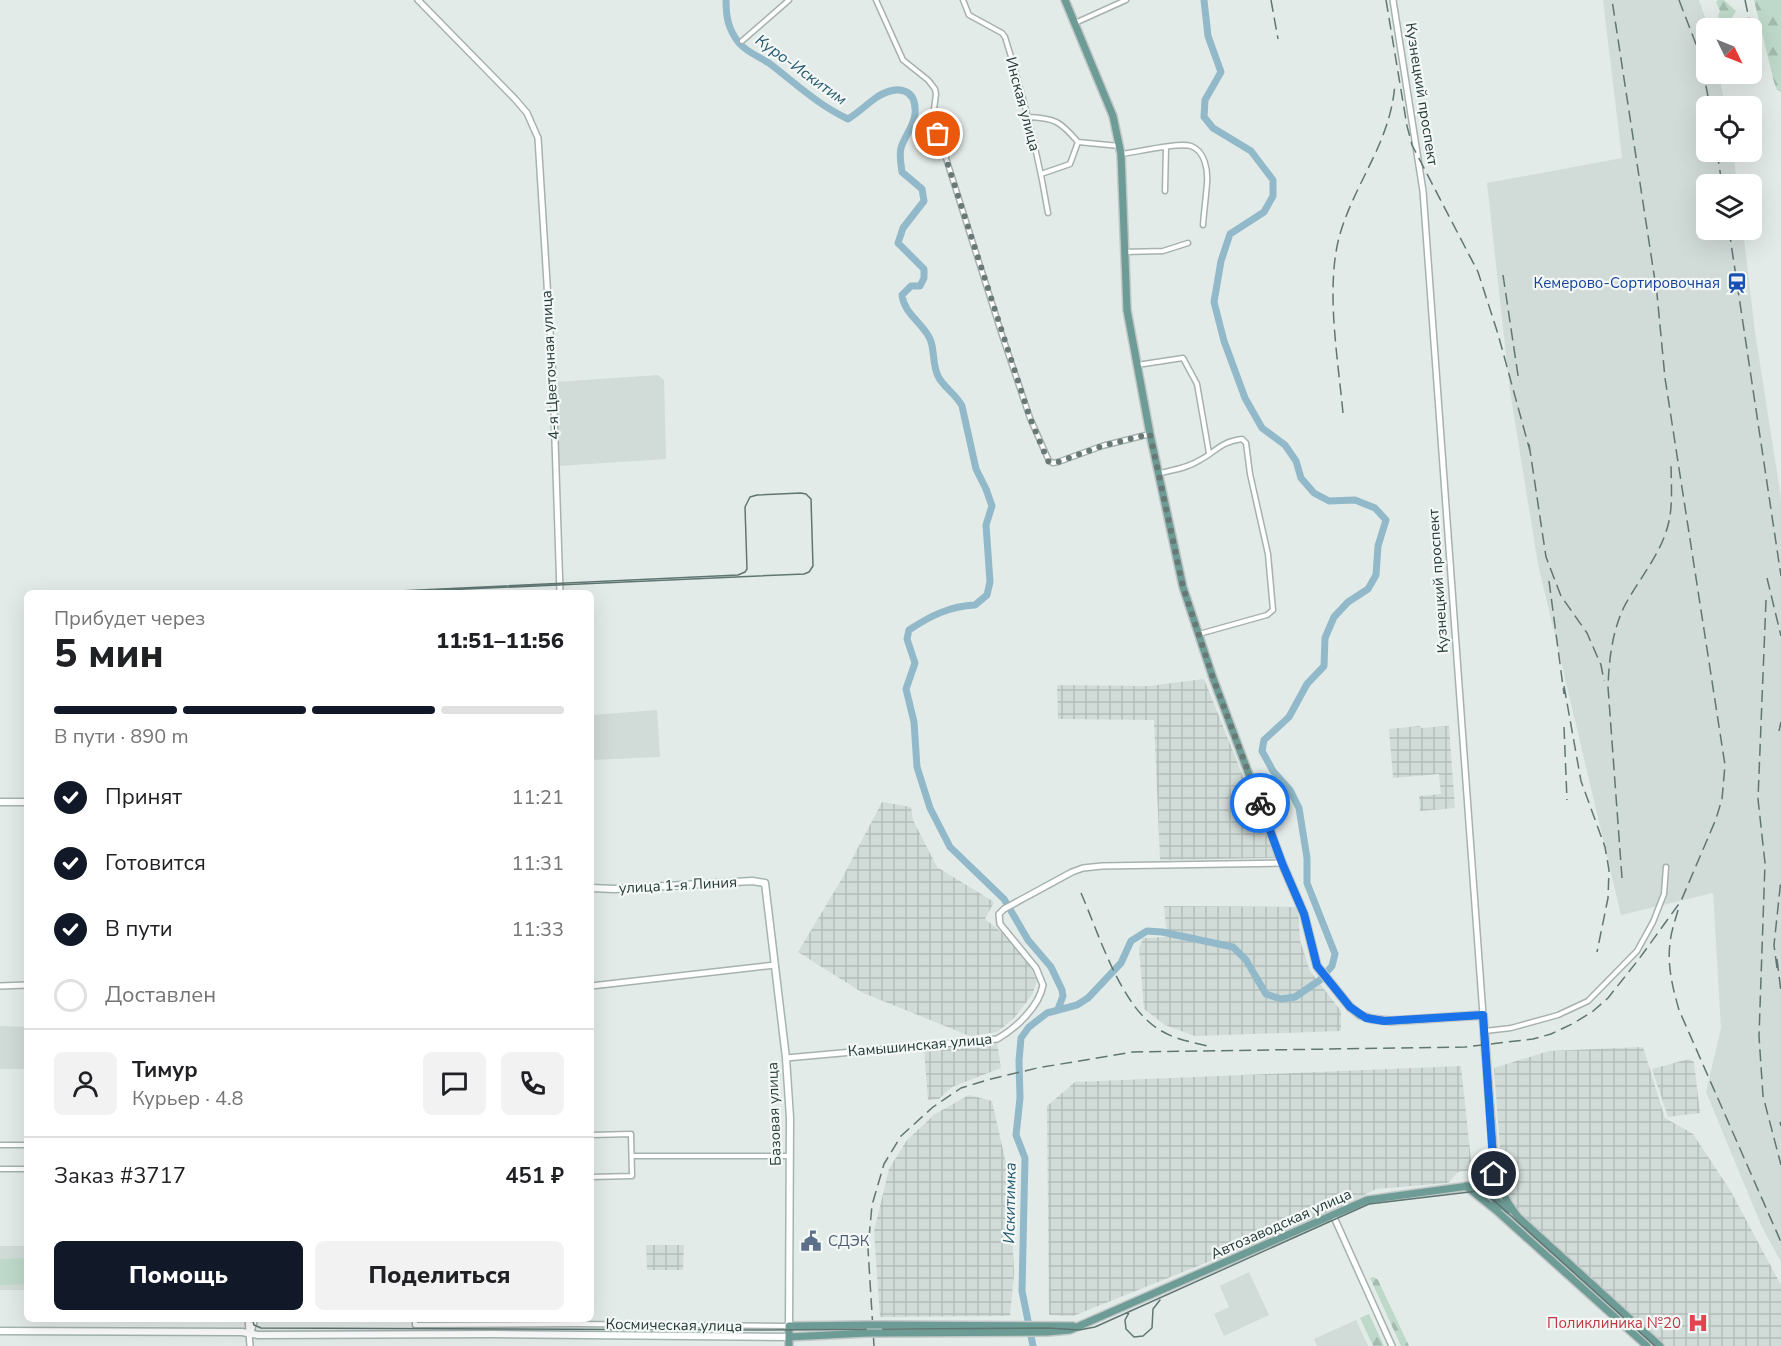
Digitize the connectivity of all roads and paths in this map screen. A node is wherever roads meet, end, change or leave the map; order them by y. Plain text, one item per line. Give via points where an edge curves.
1 (418, 0) edge
2 (789, 0) edge
3 (876, 0) edge
4 (963, 0) edge
5 (1065, 0) edge
6 (1126, 0) edge
7 (1393, 0) edge
8 (1075, 23) junction
9 (742, 41) dead end
10 (1027, 117) junction
11 (1078, 142) junction
12 (1166, 147) junction
13 (1121, 150) junction
14 (1041, 174) junction
15 (1165, 191) dead end
16 (1048, 213) dead end
17 (1203, 225) dead end
18 (1188, 243) dead end
19 (1125, 252) junction
20 (1137, 365) junction
21 (1150, 434) junction
22 (1209, 453) junction
23 (1160, 472) junction
24 (560, 590) edge
25 (1198, 634) junction
26 (0, 802) edge
27 (24, 802) edge
28 (1282, 863) junction
29 (1666, 867) dead end
30 (765, 883) joint
31 (594, 888) edge
32 (775, 965) junction
33 (0, 986) edge
34 (24, 986) edge
35 (594, 986) edge
36 (1483, 1015) junction
37 (1485, 1031) junction
38 (786, 1058) junction
39 (594, 1135) edge
40 (0, 1145) edge
41 (24, 1145) edge
42 (632, 1156) junction
43 (790, 1156) junction
44 (0, 1169) edge
45 (24, 1169) edge
46 (1495, 1173) junction
47 (594, 1177) edge
48 (1468, 1186) junction
49 (1495, 1198) junction
50 (1498, 1212) junction
51 (1333, 1215) junction
52 (1518, 1217) junction
53 (594, 1321) edge
54 (248, 1322) edge
55 (254, 1322) edge
56 (415, 1322) edge
57 (534, 1322) edge
58 (789, 1326) junction
59 (867, 1329) junction
60 (1004, 1329) junction
61 (0, 1332) edge
62 (250, 1334) junction
63 (789, 1337) junction
64 (250, 1346) edge
65 (789, 1346) edge
66 (1392, 1346) edge
67 (1647, 1346) edge
68 (1660, 1346) edge

1 - 24 street, 4-я Цветочная улица via 522,106 538,138
2 - 9 street
3 - 21 street via 903,60 934,88 933,117 1030,418 1048,461 1058,462
4 - 10 street, Инская улица via 969,15 1005,37
5 - 8 main road
6 - 8 street
7 - 36 street, Кузнецкий проспект via 1423,191
8 - 13 main road via 1113,116
10 - 11 street via 1055,119
10 - 14 street, Инская улица
11 - 13 street
11 - 14 street via 1070,164
12 - 13 street
12 - 15 street
12 - 17 street via 1190,146 1200,152 1207,183
13 - 19 main road
14 - 16 street, Инская улица
18 - 19 street via 1163,251
19 - 20 main road via 1127,310
20 - 21 main road
20 - 22 street via 1184,358 1199,392
21 - 23 main road
22 - 23 street via 1185,467
22 - 25 street via 1236,440 1246,443 1268,554 1273,610
23 - 25 main road via 1183,587
25 - 28 main road
26 - 27 main road
28 - 36 main road via 1304,914 1317,966 1360,1015 1390,1021
28 - 38 street, Камышинская улица via 1083,868 1072,872 1004,909 998,918 1036,968 1042,985 1037,1000 1011,1031 997,1039
29 - 37 street via 1664,894 1637,951 1588,1001 1549,1018 1511,1029
30 - 31 main road, улица 1-я Линия
30 - 32 main road, Базовая улица
32 - 35 street
32 - 38 main road, Базовая улица
33 - 34 street
36 - 37 main road, Кузнецкий проспект
37 - 46 main road, Кузнецкий проспект
38 - 43 main road, Базовая улица
39 - 42 street via 631,1134
40 - 41 street
42 - 43 street
42 - 47 street via 632,1176
43 - 58 main road, Базовая улица
44 - 45 street
46 - 48 main road, Автозаводская улица via 1484,1182
46 - 49 main road, Кузнецкий проспект
46 - 52 main road, Кузнецкий проспект via 1501,1192
48 - 49 main road via 1480,1188
48 - 50 main road
48 - 51 main road, Автозаводская улица via 1367,1200
49 - 50 main road, Кузнецкий проспект
49 - 52 main road
50 - 67 main road
51 - 60 main road, Автозаводская улица via 1084,1324
51 - 66 street
52 - 68 main road, Кузнецкий проспект
53 - 58 street, Космическая улица
54 - 62 street
55 - 62 street
56 - 57 street, Космическая улица
58 - 59 main road, Автозаводская улица
58 - 63 main road, Базовая улица
59 - 60 main road, Автозаводская улица, bridge via 882,1325
59 - 60 main road, Автозаводская улица, bridge via 882,1333
59 - 63 main road
61 - 62 main road, Космическая улица
62 - 63 main road, Космическая улица
62 - 64 street
63 - 65 main road, Базовая улица

